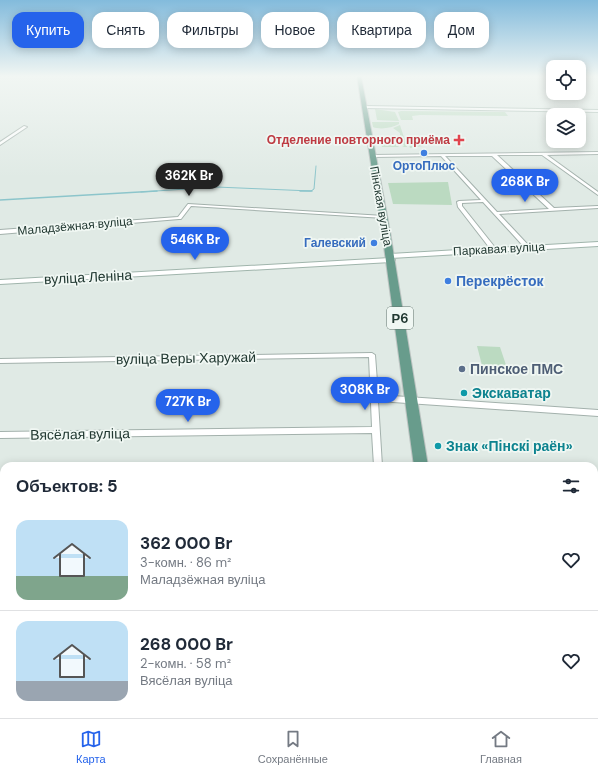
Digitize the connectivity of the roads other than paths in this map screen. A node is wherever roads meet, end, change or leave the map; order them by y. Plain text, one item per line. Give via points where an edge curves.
1 (365, 110) edge
2 (511, 110) edge
3 (598, 111) edge
4 (25, 127) dead end
5 (0, 144) edge
6 (588, 153) junction
7 (598, 153) edge
8 (543, 154) junction
9 (442, 155) junction
10 (494, 155) junction
11 (372, 156) junction
12 (598, 159) edge
13 (598, 194) edge
14 (485, 201) junction
15 (598, 207) edge
16 (553, 210) junction
17 (497, 213) junction
18 (384, 217) junction
19 (0, 232) edge
20 (598, 244) edge
21 (528, 248) junction
22 (494, 250) junction
23 (394, 257) junction
24 (0, 282) edge
25 (0, 361) edge
26 (374, 398) junction
27 (412, 400) junction
28 (598, 413) edge
29 (376, 430) junction
30 (0, 435) edge
31 (378, 462) edge
32 (420, 462) edge

1 - 11 main road, Р6
2 - 3 street
4 - 5 street
6 - 7 street
6 - 8 street
6 - 12 street
8 - 10 street
8 - 13 street
9 - 10 street
9 - 11 street
9 - 14 street
10 - 16 street
11 - 18 main road, Пінская вуліца / Р6
14 - 17 street
14 - 22 street via 459,202
15 - 16 street
16 - 17 street
17 - 21 street
18 - 19 street, Маладзёжная вуліца via 190,205 179,218
18 - 23 main road, Пінская вуліца / Р6
20 - 21 street, Паркавая вуліца
21 - 22 street, Паркавая вуліца
22 - 23 street, Паркавая вуліца
23 - 24 street, вуліца Леніна
23 - 27 main road, Пінская вуліца / Р6
25 - 26 street, вуліца Веры Харужай via 372,355
26 - 27 street
26 - 29 street
27 - 28 street
27 - 32 main road, Пінская вуліца / Р6
29 - 30 street, Вясёлая вуліца
29 - 31 street

